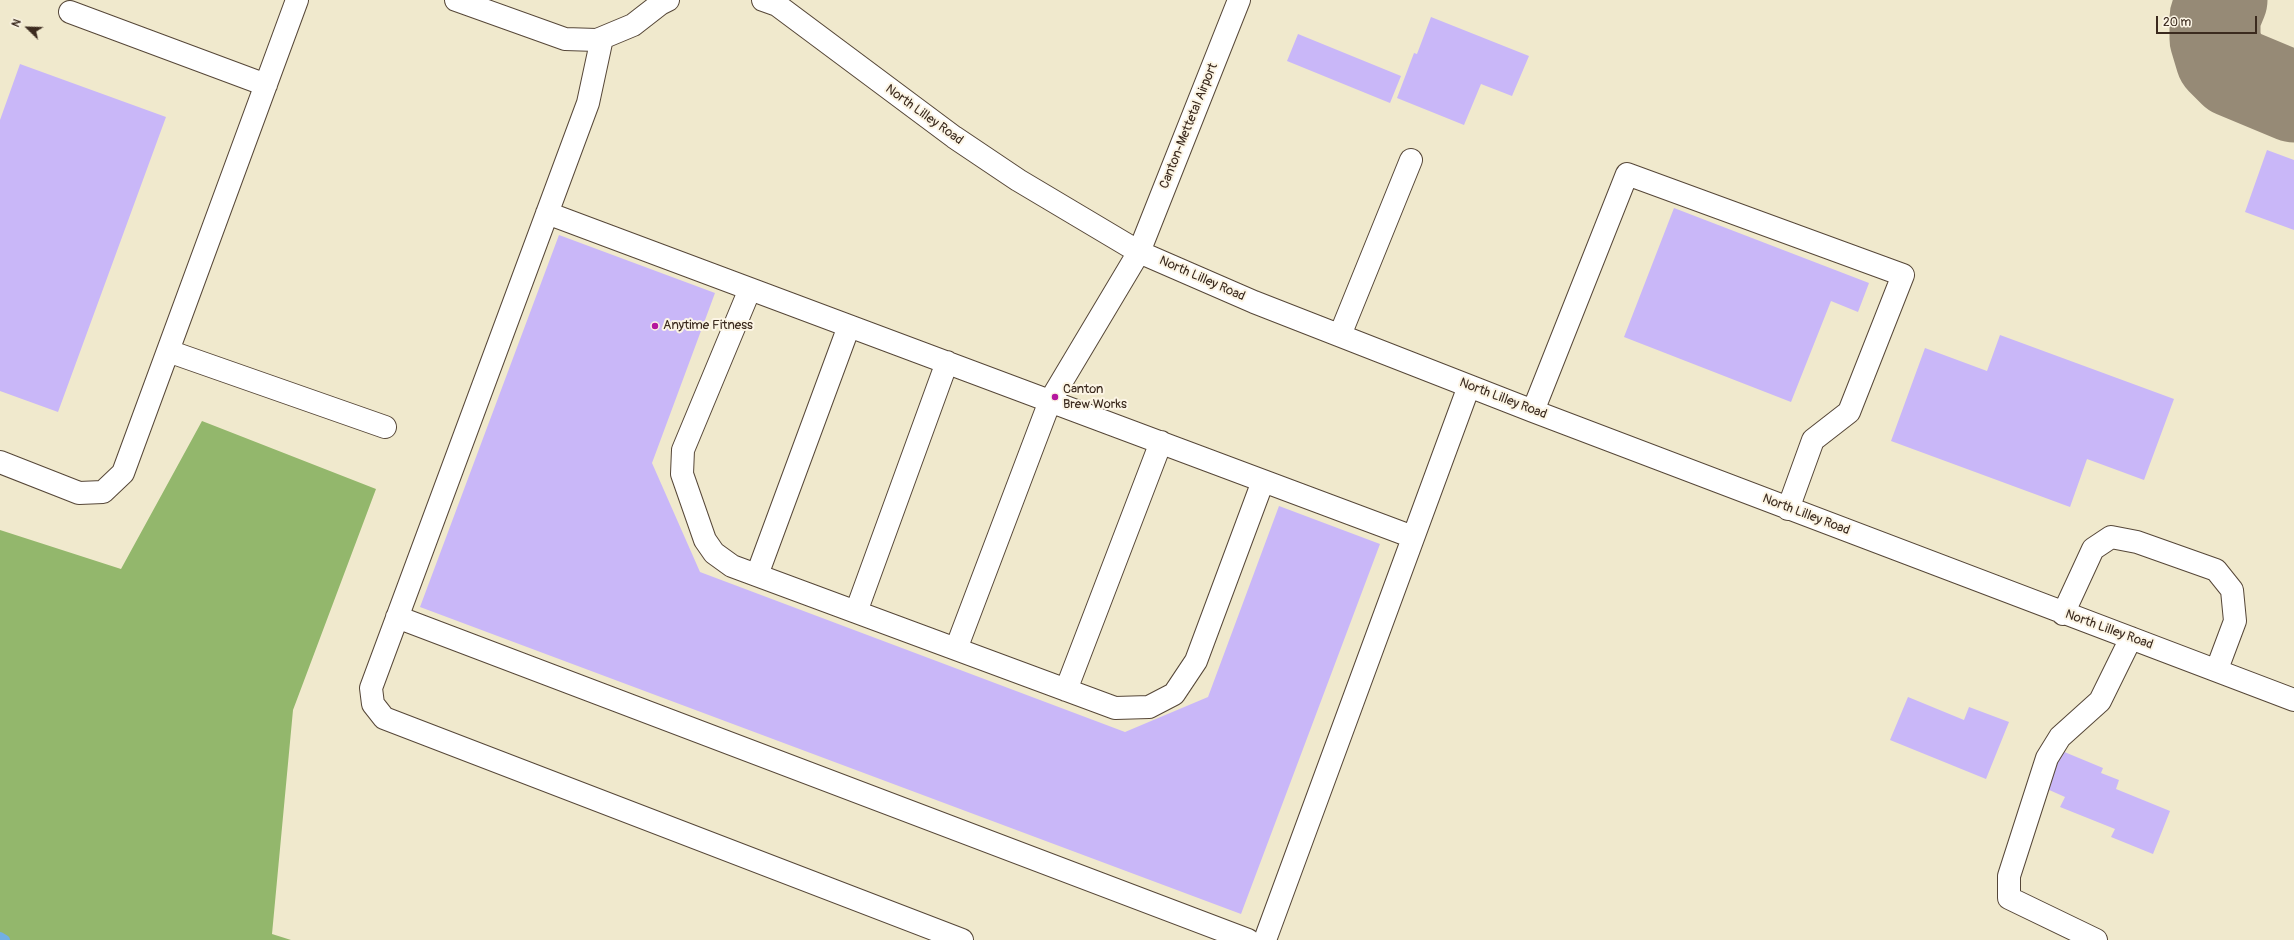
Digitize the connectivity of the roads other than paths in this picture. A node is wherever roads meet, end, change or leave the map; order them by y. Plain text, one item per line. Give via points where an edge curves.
1 (297, 0) edge
2 (456, 0) edge
3 (668, 0) edge
4 (1239, 0) edge
5 (771, 2) edge
6 (70, 12) dead end
7 (602, 38) junction
8 (266, 85) junction
9 (1411, 160) dead end
10 (547, 212) junction
11 (1139, 252) junction
12 (750, 289) junction
13 (849, 326) junction
14 (1340, 335) junction
15 (168, 351) junction
16 (947, 362) junction
17 (1470, 386) junction
18 (1050, 400) junction
19 (1533, 411) junction
20 (385, 427) dead end
21 (1162, 442) junction
22 (0, 462) edge
23 (1263, 481) junction
24 (1788, 509) junction
25 (1413, 537) junction
26 (757, 575) junction
27 (856, 612) junction
28 (2063, 614) junction
29 (397, 617) junction
30 (2131, 638) junction
31 (956, 649) junction
32 (2217, 669) junction
33 (1066, 690) junction
34 (2294, 700) edge
35 (962, 940) edge
36 (1248, 940) edge
37 (1265, 940) edge
38 (2096, 940) edge

1 - 8 street
2 - 7 street via 565,39
3 - 7 street via 633,25
4 - 11 street, Canton-Mettetal Airport
5 - 11 street, North Lilley Road via 954,137 1018,180
6 - 8 street
7 - 10 street via 588,104
8 - 15 street
9 - 14 street
10 - 12 street
10 - 29 street
11 - 14 street, North Lilley Road via 1254,302
11 - 18 street, Canton-Mettetal Airport
12 - 13 street
12 - 26 street via 683,450 682,474 705,540 714,553 732,566
13 - 16 street
13 - 26 street
14 - 17 street, North Lilley Road
15 - 20 street
15 - 22 street via 123,473 102,492 79,493
16 - 18 street
16 - 27 street
17 - 19 street, North Lilley Road
17 - 25 street
18 - 21 street
18 - 31 street, Canton-Mettetal Airport
19 - 24 street, North Lilley Road
19 - 24 street via 1627,174 1904,275 1849,412 1813,440
21 - 23 street
21 - 33 street
23 - 25 street
23 - 33 street via 1196,661 1174,694 1149,707 1115,708
24 - 28 street, North Lilley Road
25 - 37 street
26 - 27 street
27 - 31 street
28 - 30 street, North Lilley Road
28 - 32 street via 2093,549 2111,537 2137,542 2216,570 2232,590 2235,621
29 - 35 street via 371,688 373,704 384,718
29 - 36 street
30 - 32 street, North Lilley Road
30 - 38 street via 2100,700 2060,737 2047,758 2009,876 2009,898
31 - 33 street
32 - 34 street, North Lilley Road

